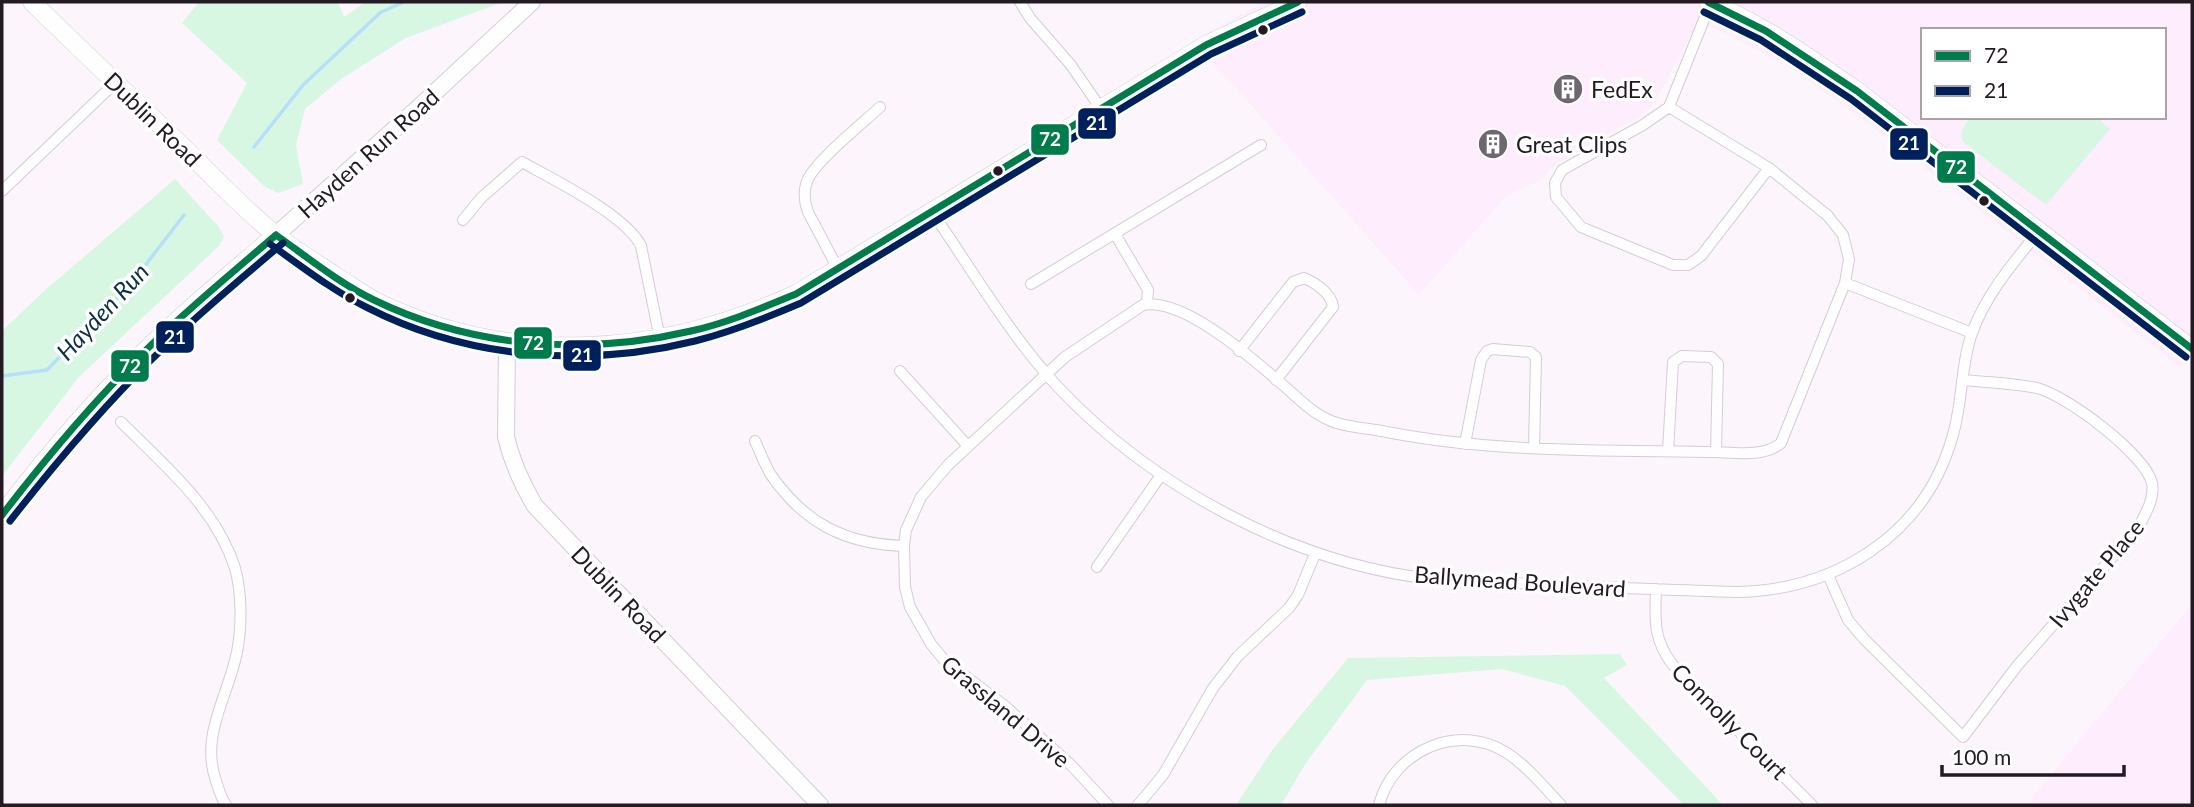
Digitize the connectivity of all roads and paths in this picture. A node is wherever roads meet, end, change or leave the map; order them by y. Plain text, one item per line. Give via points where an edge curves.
1 (32, 2) edge
2 (532, 2) edge
3 (1020, 2) edge
4 (1298, 2) edge
5 (1710, 2) edge
6 (115, 83) junction
7 (880, 107) dead end
8 (1669, 107) junction
9 (1102, 110) junction
10 (1261, 145) dead end
11 (1769, 168) junction
12 (2, 191) edge
13 (932, 212) junction
14 (463, 220) dead end
15 (2039, 231) junction
16 (1115, 234) junction
17 (276, 235) junction
18 (838, 269) junction
19 (1031, 284) dead end
20 (1845, 284) junction
21 (1143, 306) junction
22 (1972, 332) junction
23 (660, 339) junction
24 (507, 342) junction
25 (2192, 349) edge
26 (1239, 351) junction
27 (900, 371) dead end
28 (1046, 373) junction
29 (1276, 380) junction
30 (1962, 380) junction
31 (121, 422) dead end
32 (755, 441) dead end
33 (1465, 444) junction
34 (968, 446) junction
35 (1534, 448) junction
36 (1668, 451) junction
37 (1716, 452) junction
38 (1161, 475) junction
39 (2, 515) edge
40 (904, 546) junction
41 (1315, 554) junction
42 (1097, 567) dead end
43 (1828, 575) junction
44 (1656, 589) junction
45 (226, 805) edge
46 (820, 805) edge
47 (1108, 805) edge
48 (1138, 805) edge
49 (1379, 805) edge
50 (1561, 805) edge
51 (1812, 805) edge

1 - 6 main road, Dublin Road
2 - 17 main road, Hayden Run Road
3 - 9 street
4 - 9 main road, Dublin Road via 1206,45
5 - 8 street
5 - 15 main road via 1812,59
6 - 12 street
6 - 17 main road, Dublin Road
7 - 18 street via 817,166 805,187 808,212
8 - 11 street
8 - 11 street via 1562,170 1555,183 1556,197 1581,227 1673,265 1688,265 1701,256
9 - 13 main road, Dublin Road
10 - 16 street
11 - 20 street via 1828,216 1843,235 1849,259
13 - 18 main road, Dublin Road
13 - 28 street, Ballymead Boulevard
14 - 23 street via 522,162 620,220 636,235 640,246
15 - 22 street, Ballymead Boulevard via 2004,274
15 - 25 main road
16 - 19 street
16 - 21 street via 1148,290
17 - 24 main road, Dublin Road via 376,302 426,321
17 - 39 main road, Hayden Run Road via 137,359 42,462
18 - 23 main road, Dublin Road via 754,313
20 - 22 street
20 - 37 street via 1781,443 1774,449
21 - 26 street via 1167,306 1203,323
21 - 28 street, Grassland Drive
22 - 30 street, Ballymead Boulevard
23 - 24 main road, Dublin Road via 567,348
24 - 46 main road, Dublin Road via 506,437 535,506
26 - 29 street
26 - 29 street via 1298,278 1318,287 1331,298 1333,307
27 - 34 street
28 - 34 street, Grassland Drive
28 - 38 street, Ballymead Boulevard via 1089,418
29 - 33 street via 1330,421
30 - 43 street, Ballymead Boulevard via 1952,441 1922,500 1888,538
30 - 43 street, Ivygate Place via 2039,389 2075,406 2141,461 2152,484 2149,509 2138,528 2017,666 1963,737 1864,639 1849,620
31 - 45 street via 208,514 234,566 240,612 237,652 211,736 212,769
32 - 40 street via 771,475 818,522 843,537
33 - 35 street
33 - 35 street via 1481,360 1493,349 1530,352 1536,357
34 - 40 street, Grassland Drive via 921,498
35 - 36 street
36 - 37 street
36 - 37 street via 1672,362 1682,356 1711,357 1718,364
38 - 41 street, Ballymead Boulevard via 1267,534
38 - 42 street
40 - 47 street, Grassland Drive via 905,587 931,644 944,660 1072,765
41 - 44 street, Ballymead Boulevard via 1431,579
41 - 48 street via 1298,596 1213,688 1163,775
43 - 44 street, Ballymead Boulevard via 1767,592
44 - 51 street, Connolly Court via 1655,629 1672,664
49 - 50 street via 1388,783 1410,758 1453,740 1500,749

